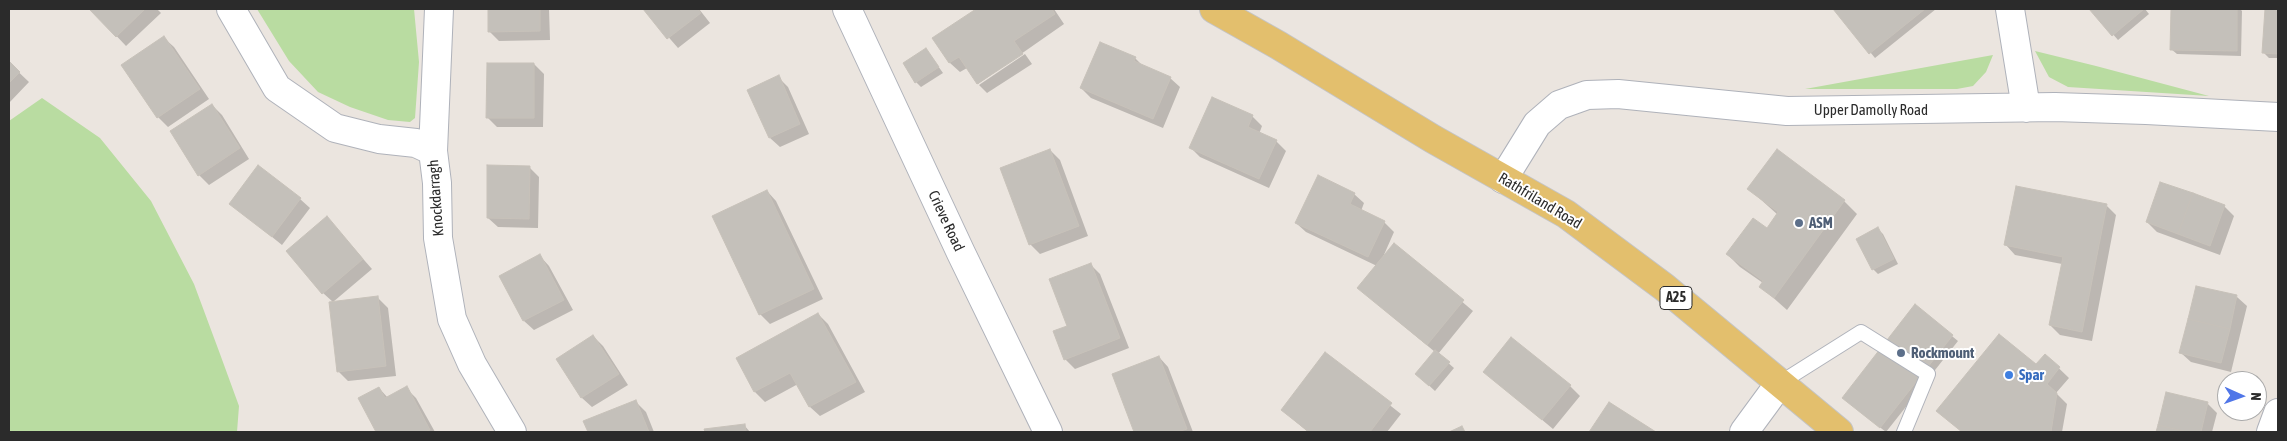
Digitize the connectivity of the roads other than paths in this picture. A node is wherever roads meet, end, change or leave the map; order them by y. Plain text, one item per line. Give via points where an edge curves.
1 (231, 9) edge
2 (439, 9) edge
3 (847, 9) edge
4 (1214, 9) edge
5 (2010, 9) edge
6 (2026, 108) junction
7 (2278, 117) edge
8 (432, 151) junction
9 (1503, 179) junction
10 (1780, 383) junction
11 (2278, 414) edge
12 (512, 432) edge
13 (1048, 432) edge
14 (1744, 432) edge
15 (1839, 432) edge
16 (1904, 432) edge
17 (2271, 432) edge

1 - 8 street, Knockdarragh via 278,88 292,98 335,128 379,139 416,143
2 - 8 street
3 - 13 street, Crieve Road
4 - 9 main road, Rathfriland Road / A25
5 - 6 street
6 - 7 street, Upper Damolly Road
6 - 9 street, Upper Damolly Road via 1787,111 1618,94 1587,95 1559,105 1537,124
8 - 12 street, Knockdarragh via 437,182 438,238 452,319 472,364
9 - 10 main road, Rathfriland Road / A25 via 1566,214 1664,288
10 - 14 street
10 - 15 main road, Rathfriland Road / A25
10 - 16 lane via 1861,332 1928,374
11 - 17 street

